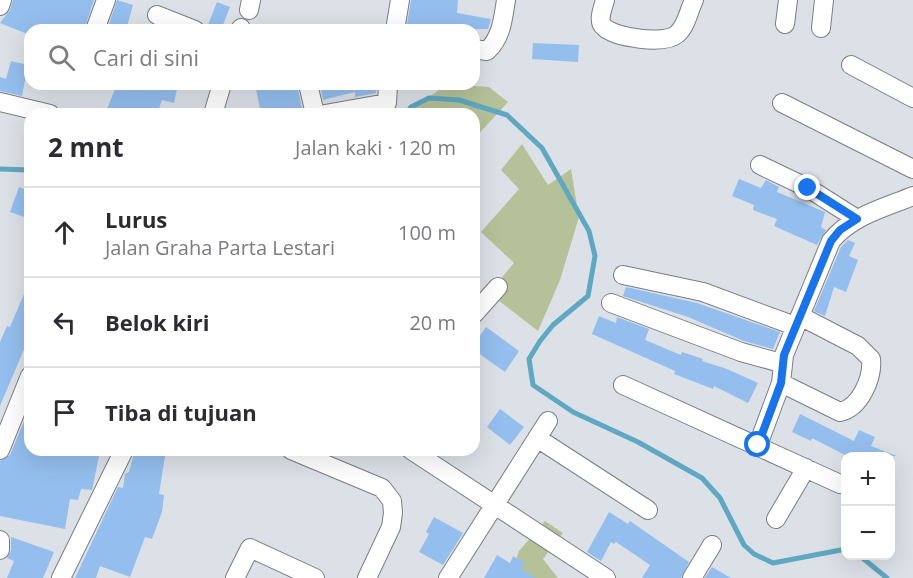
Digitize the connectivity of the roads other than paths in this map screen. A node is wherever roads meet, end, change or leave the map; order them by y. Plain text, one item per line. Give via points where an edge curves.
1 (2, 0) edge
2 (105, 0) edge
3 (400, 0) edge
4 (506, 0) edge
5 (605, 0) edge
6 (694, 0) edge
7 (788, 0) edge
8 (824, 0) edge
9 (0, 6) edge
10 (157, 15) dead end
11 (97, 24) edge
12 (180, 24) edge
13 (396, 24) edge
14 (785, 24) dead end
15 (821, 28) dead end
16 (480, 50) edge
17 (851, 65) dead end
18 (220, 90) edge
19 (309, 90) edge
20 (388, 90) edge
21 (913, 98) edge
22 (0, 102) edge
23 (782, 103) dead end
24 (25, 108) edge
25 (215, 108) edge
26 (314, 108) edge
27 (359, 108) edge
28 (760, 165) dead end
29 (913, 169) edge
30 (913, 196) edge
31 (857, 219) junction
32 (623, 274) dead end
33 (498, 287) dead end
34 (611, 303) dead end
35 (480, 307) edge
36 (797, 321) junction
37 (781, 363) junction
38 (781, 383) junction
39 (623, 385) dead end
40 (24, 386) edge
41 (7, 415) edge
42 (548, 421) dead end
43 (537, 438) junction
44 (758, 445) junction
45 (0, 450) edge
46 (121, 456) edge
47 (305, 456) edge
48 (420, 456) edge
49 (806, 468) junction
50 (840, 484) dead end
51 (493, 503) junction
52 (648, 510) dead end
53 (776, 519) dead end
54 (0, 540) edge
55 (712, 545) dead end
56 (0, 550) edge
57 (61, 578) edge
58 (235, 578) edge
59 (315, 578) edge
60 (367, 578) edge
61 (448, 578) edge
62 (606, 578) edge
63 (692, 578) edge

1 - 9 street
2 - 11 street
3 - 13 street
4 - 16 street via 500,32 488,51
5 - 6 street via 601,21 604,27 656,41 678,34
7 - 14 street
8 - 15 street
10 - 12 street
17 - 21 street
18 - 25 street
19 - 26 street
20 - 27 street via 387,103
22 - 24 street
23 - 29 street
28 - 31 street via 808,188
30 - 31 street
31 - 36 street via 831,241
32 - 36 street via 703,292
33 - 35 street
34 - 37 street
36 - 37 street
36 - 38 street via 858,346 871,359 871,378 848,411 840,412
37 - 38 street
38 - 44 street
39 - 44 street
40 - 41 street
41 - 45 street
42 - 43 street
43 - 51 street
43 - 52 street
44 - 49 street
46 - 57 street
47 - 60 street via 382,488 392,501 391,527
48 - 51 street
49 - 50 street
49 - 53 street
51 - 61 street
51 - 62 street
54 - 56 street
55 - 63 street
58 - 59 street via 250,548

